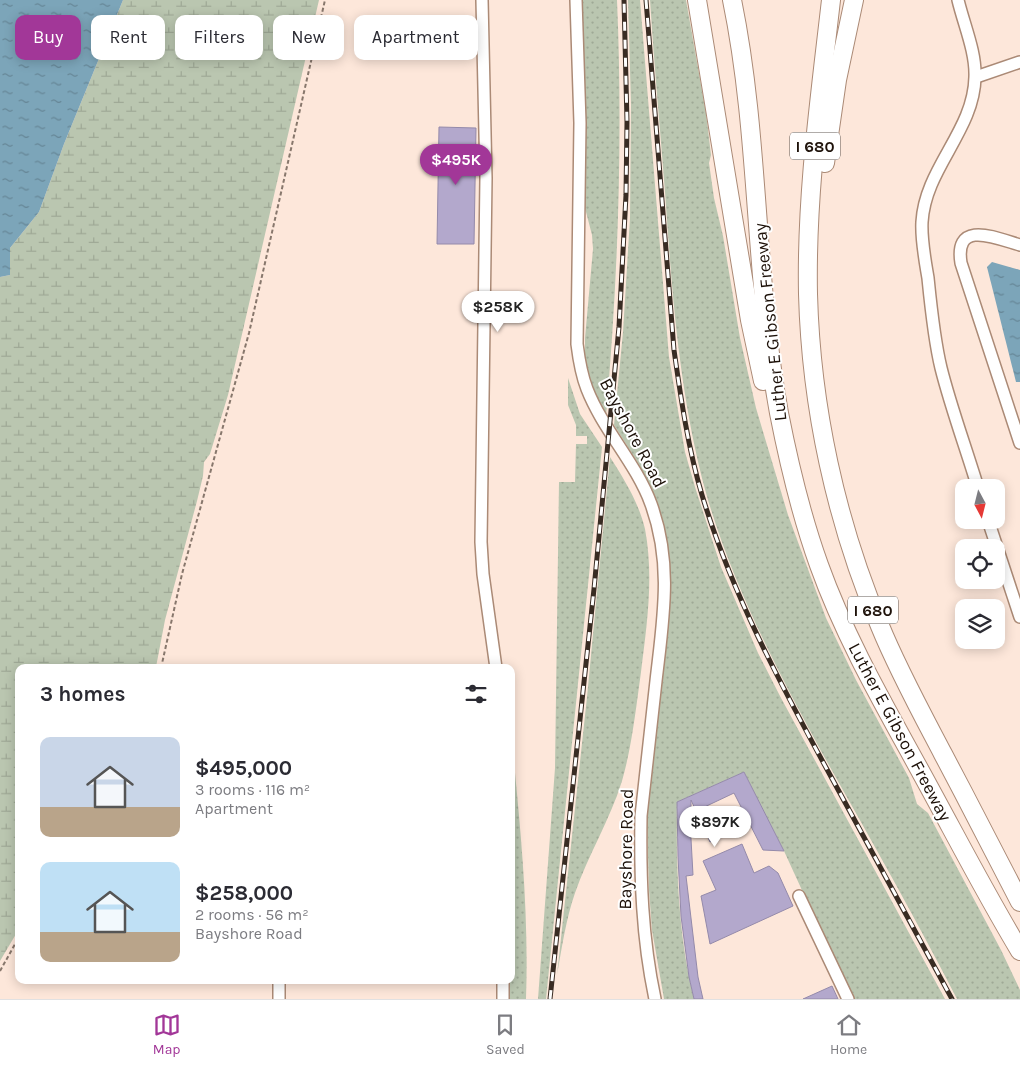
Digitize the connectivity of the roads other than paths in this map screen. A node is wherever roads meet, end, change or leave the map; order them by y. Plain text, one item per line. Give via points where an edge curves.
1 (482, 0) edge
2 (576, 0) edge
3 (697, 0) edge
4 (732, 0) edge
5 (831, 0) edge
6 (854, 0) edge
7 (958, 0) edge
8 (1020, 62) edge
9 (976, 77) junction
10 (1020, 245) edge
11 (808, 292) junction
12 (1020, 443) edge
13 (975, 479) edge
14 (798, 499) junction
15 (991, 529) edge
16 (1020, 617) edge
17 (495, 664) edge
18 (799, 896) dead end
19 (1020, 902) edge
20 (1017, 946) edge
21 (1020, 963) edge
22 (279, 984) edge
23 (503, 984) edge
24 (279, 999) edge
25 (503, 999) edge
26 (655, 999) edge
27 (848, 999) edge

1 - 17 street via 486,178 481,542
2 - 26 street, Bayshore Road via 580,123 577,344 580,368 599,414 641,478 660,531 666,581 640,847 642,913
3 - 14 highway via 750,320 786,476
4 - 14 highway, Luther E Gibson Freeway / I 680 via 750,112 773,376
5 - 11 highway, Luther E Gibson Freeway / I 680 via 811,185
6 - 11 highway via 834,98
7 - 9 street
8 - 9 street
9 - 13 street via 967,118 928,193 922,222 941,367
10 - 12 street via 974,234 961,244 960,252
11 - 19 highway, Luther E Gibson Freeway / I 680 via 823,433 838,503 856,564 896,662
14 - 20 highway, Luther E Gibson Freeway / I 680 via 820,566 863,666
15 - 16 street
18 - 27 street
20 - 21 highway, Luther E Gibson Freeway
22 - 24 street
23 - 25 street

